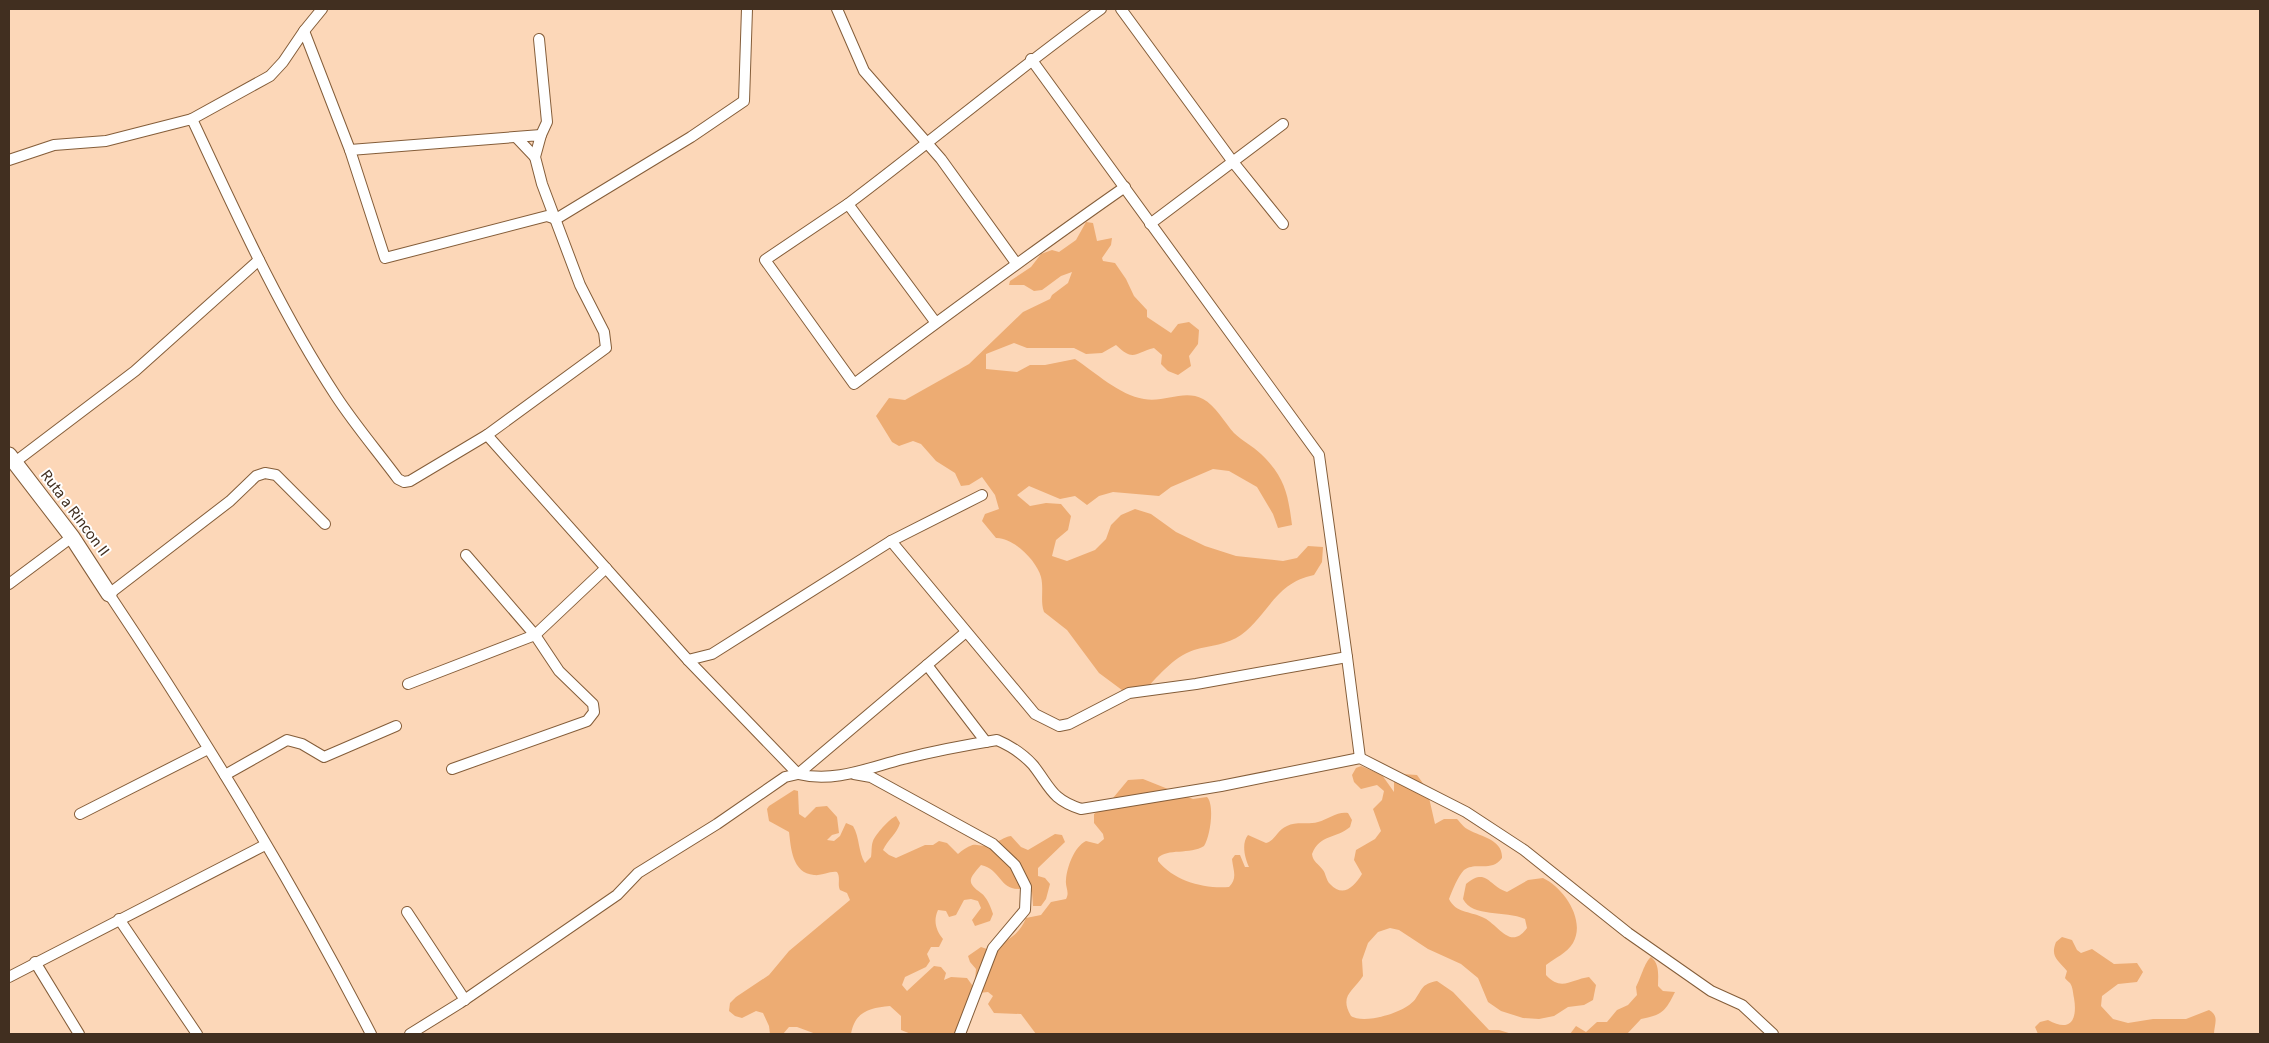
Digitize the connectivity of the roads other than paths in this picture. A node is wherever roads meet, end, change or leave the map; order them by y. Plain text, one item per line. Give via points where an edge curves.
1 (322, 9) edge
2 (747, 9) edge
3 (836, 9) edge
4 (1101, 9) edge
5 (1121, 9) edge
6 (304, 31) junction
7 (539, 39) dead end
8 (1031, 59) junction
9 (192, 119) junction
10 (1283, 124) dead end
11 (541, 135) junction
12 (516, 137) junction
13 (929, 144) junction
14 (350, 150) junction
15 (535, 157) junction
16 (9, 160) edge
17 (1234, 162) junction
18 (1125, 187) junction
19 (848, 204) junction
20 (556, 219) junction
21 (1150, 224) junction
22 (1283, 224) dead end
23 (258, 260) junction
24 (1016, 262) junction
25 (936, 323) junction
26 (487, 435) junction
27 (12, 458) edge
28 (982, 495) dead end
29 (325, 524) dead end
30 (72, 537) junction
31 (891, 541) junction
32 (466, 555) dead end
33 (606, 568) junction
34 (9, 584) edge
35 (109, 594) junction
36 (966, 632) junction
37 (535, 635) junction
38 (1347, 657) junction
39 (688, 660) junction
40 (926, 665) junction
41 (408, 684) dead end
42 (396, 726) dead end
43 (986, 742) junction
44 (208, 749) junction
45 (1360, 758) junction
46 (452, 769) dead end
47 (798, 774) junction
48 (851, 774) junction
49 (225, 775) junction
50 (80, 814) dead end
51 (265, 845) junction
52 (407, 912) dead end
53 (119, 919) junction
54 (35, 962) junction
55 (9, 977) edge
56 (465, 1000) junction
57 (79, 1034) edge
58 (196, 1034) edge
59 (371, 1034) edge
60 (410, 1034) edge
61 (960, 1034) edge
62 (1773, 1034) edge

1 - 6 street
2 - 20 street via 744,101
3 - 13 street via 864,71
4 - 8 street
5 - 17 street
6 - 9 street via 270,76
6 - 14 street
7 - 11 street via 547,122
8 - 13 street
8 - 18 street
9 - 16 street via 106,141 54,145
9 - 23 street
10 - 17 street
11 - 12 street
11 - 15 street
12 - 14 street
12 - 15 street
13 - 19 street
13 - 24 street
14 - 20 street via 385,258 547,216
15 - 20 street
17 - 21 street
17 - 22 street
18 - 21 street
18 - 24 street
19 - 25 street
19 - 25 street via 765,260 854,384
20 - 26 street via 580,285 604,332 606,348
21 - 38 street via 1319,455
23 - 26 street via 337,398 398,479 410,481
23 - 27 street via 135,371
24 - 25 street
26 - 33 street
27 - 30 street, Ruta a Rincon II
28 - 31 street
29 - 35 street via 276,475 269,472 260,474
30 - 34 street
30 - 35 street, Ruta a Rincon II
31 - 36 street
31 - 39 street via 712,654
32 - 37 street
33 - 37 street
33 - 39 street
35 - 44 street
36 - 38 street via 1035,714 1059,726 1129,693
36 - 40 street
37 - 41 street
37 - 46 street via 559,671 593,704 592,718
38 - 45 street
39 - 47 street
40 - 43 street
40 - 47 street
42 - 49 street via 324,757 302,744 287,740
43 - 45 street via 997,740 1016,750 1033,766 1053,794 1081,809 1221,786
43 - 48 street
44 - 49 street
44 - 50 street
45 - 62 street via 1466,812 1524,850 1628,933 1710,991 1742,1005
47 - 48 street via 813,778
47 - 56 street via 785,777 638,873 617,895
48 - 61 street via 871,777 993,844 1015,865 1026,887 1025,910 992,948
49 - 51 street
51 - 53 street
51 - 59 street
52 - 56 street
53 - 54 street
53 - 58 street
54 - 55 street
54 - 57 street
56 - 60 street

